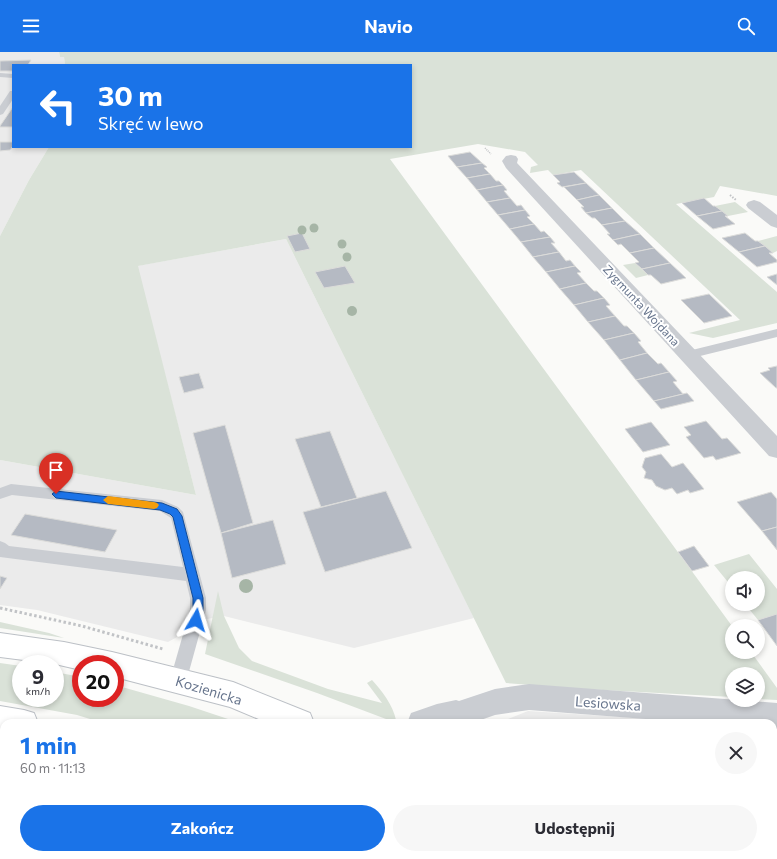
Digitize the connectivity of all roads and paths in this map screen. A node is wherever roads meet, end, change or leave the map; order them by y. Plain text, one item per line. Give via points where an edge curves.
1 (0, 75) edge
2 (12, 76) edge
3 (12, 94) edge
4 (1, 109) edge
5 (511, 159) dead end
6 (754, 205) dead end
7 (777, 223) edge
8 (777, 333) edge
9 (688, 355) junction
10 (777, 450) edge
11 (0, 494) edge
12 (0, 547) edge
13 (192, 575) junction
14 (0, 608) edge
15 (0, 645) edge
16 (163, 649) dead end
17 (72, 656) edge
18 (124, 667) edge
19 (179, 680) junction
20 (465, 716) edge
21 (777, 716) edge
22 (290, 719) edge
23 (432, 719) edge
24 (451, 719) edge

1 - 2 lane
3 - 4 lane
5 - 9 street, Zygmunta Wojdana via 511,165
6 - 7 street
8 - 9 lane
9 - 10 street, Zygmunta Wojdana
11 - 13 lane via 11,489 162,506 178,516
12 - 13 lane via 5,552
13 - 19 lane via 198,598 198,610
14 - 16 path via 62,620
15 - 17 main road
18 - 19 main road, Kozienicka
19 - 22 main road, Kozienicka via 233,695
20 - 21 street, Lesiowska via 489,702 529,697
20 - 23 street
20 - 24 street, Lesiowska via 462,712

